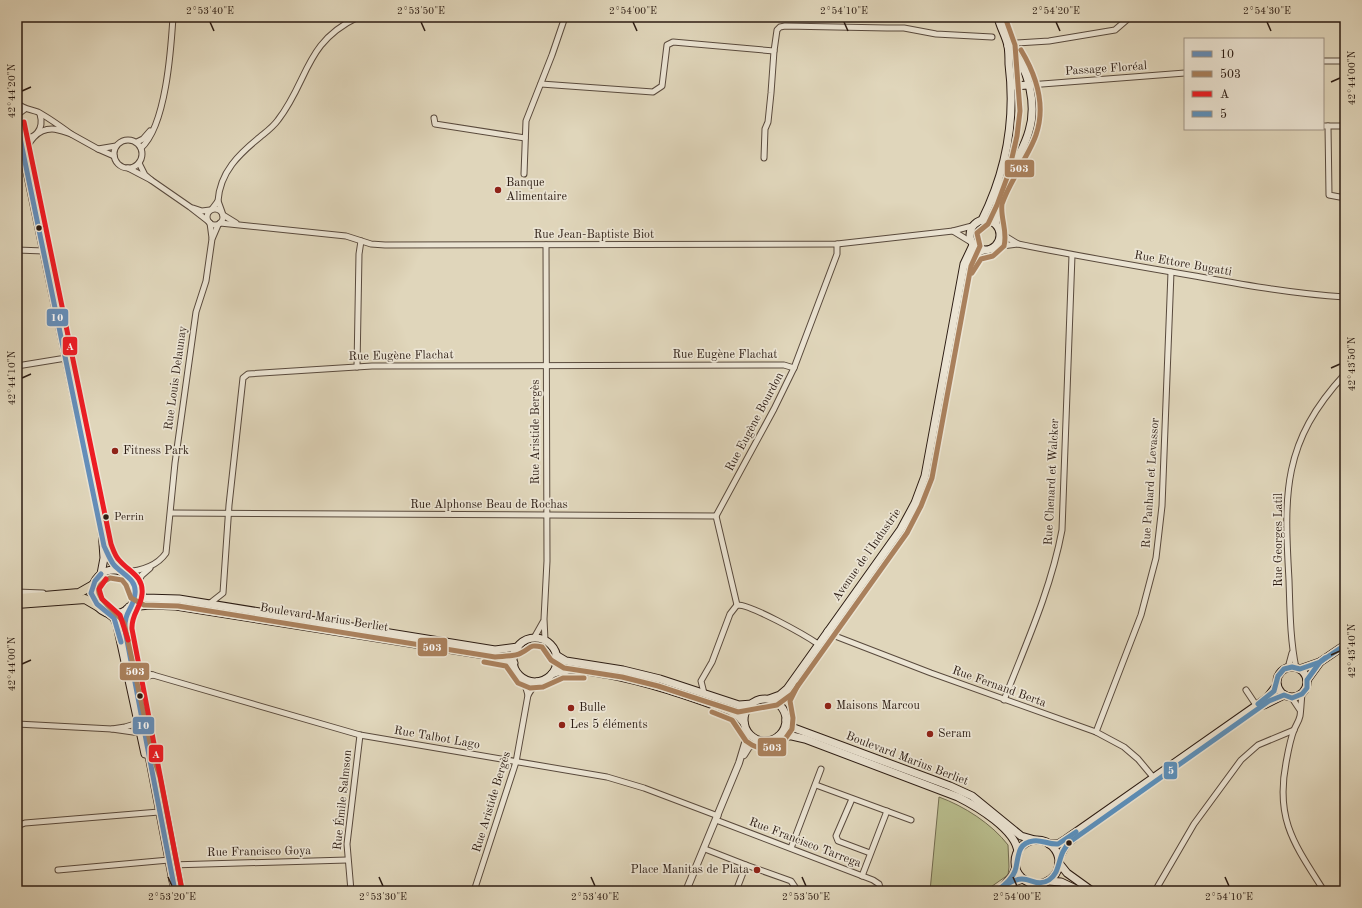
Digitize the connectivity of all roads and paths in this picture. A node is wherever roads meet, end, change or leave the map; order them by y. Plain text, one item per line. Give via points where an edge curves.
1 (173, 17) edge
2 (358, 17) edge
3 (565, 17) edge
4 (998, 17) edge
5 (1004, 17) edge
6 (1130, 17) edge
7 (1005, 36) junction
8 (992, 37) dead end
9 (1008, 46) junction
10 (774, 51) junction
11 (1324, 61) edge
12 (1345, 61) edge
13 (1184, 73) edge
14 (541, 84) junction
15 (1029, 85) junction
16 (1012, 86) junction
17 (17, 103) edge
18 (25, 109) junction
19 (40, 114) junction
20 (17, 115) edge
21 (434, 118) dead end
22 (156, 121) junction
23 (17, 123) edge
24 (1326, 126) edge
25 (1345, 126) edge
26 (71, 134) junction
27 (37, 135) junction
28 (20, 136) junction
29 (525, 138) junction
30 (137, 142) junction
31 (116, 146) junction
32 (141, 148) junction
33 (98, 149) junction
34 (24, 155) junction
35 (114, 156) junction
36 (764, 158) dead end
37 (139, 163) junction
38 (128, 168) junction
39 (524, 174) dead end
40 (151, 180) junction
41 (1345, 198) edge
42 (218, 201) junction
43 (190, 207) junction
44 (211, 210) junction
45 (222, 213) junction
46 (982, 220) junction
47 (209, 222) junction
48 (219, 224) junction
49 (237, 224) junction
50 (996, 224) junction
51 (972, 226) junction
52 (953, 232) junction
53 (1000, 233) junction
54 (212, 239) junction
55 (361, 241) junction
56 (972, 243) junction
57 (837, 244) junction
58 (1018, 244) junction
59 (546, 245) junction
60 (994, 247) junction
61 (17, 250) edge
62 (983, 250) junction
63 (44, 251) junction
64 (1072, 255) junction
65 (1171, 272) junction
66 (962, 278) junction
67 (1345, 297) edge
68 (66, 358) junction
69 (546, 365) junction
70 (17, 366) edge
71 (356, 367) junction
72 (794, 368) junction
73 (1345, 374) edge
74 (171, 513) junction
75 (229, 513) junction
76 (547, 516) junction
77 (716, 516) junction
78 (104, 546) junction
79 (154, 564) junction
80 (122, 572) junction
81 (101, 574) junction
82 (93, 585) junction
83 (136, 590) junction
84 (17, 592) edge
85 (64, 595) junction
86 (17, 598) edge
87 (17, 604) edge
88 (209, 604) junction
89 (737, 605) junction
90 (97, 606) junction
91 (128, 608) junction
92 (106, 612) junction
93 (544, 619) junction
94 (827, 631) junction
95 (534, 638) junction
96 (545, 640) junction
97 (818, 644) junction
98 (1345, 645) edge
99 (518, 647) junction
100 (1292, 650) junction
101 (124, 653) junction
102 (556, 655) junction
103 (1320, 662) junction
104 (514, 663) junction
105 (133, 667) junction
106 (1288, 668) junction
107 (1298, 668) junction
108 (552, 674) junction
109 (153, 675) junction
110 (523, 678) junction
111 (136, 680) junction
112 (1307, 680) junction
113 (537, 681) junction
114 (1277, 685) junction
115 (787, 689) junction
116 (1246, 690) dead end
117 (704, 693) junction
118 (1302, 694) junction
119 (528, 695) junction
120 (1284, 695) junction
121 (1292, 698) junction
122 (769, 700) junction
123 (1004, 700) junction
124 (752, 704) junction
125 (1256, 705) junction
126 (783, 709) junction
127 (1300, 710) junction
128 (786, 720) junction
129 (744, 723) junction
130 (17, 724) edge
131 (141, 728) junction
132 (112, 729) junction
133 (1294, 730) junction
134 (1096, 732) junction
135 (748, 733) junction
136 (360, 734) junction
137 (779, 736) junction
138 (761, 741) junction
139 (516, 762) junction
140 (739, 763) junction
141 (821, 769) dead end
142 (1153, 777) junction
143 (153, 778) junction
144 (816, 785) junction
145 (852, 798) junction
146 (886, 811) junction
147 (159, 812) junction
148 (717, 818) junction
149 (911, 820) dead end
150 (17, 826) edge
151 (1035, 840) junction
152 (1049, 844) junction
153 (791, 848) junction
154 (704, 849) junction
155 (870, 853) junction
156 (1018, 853) junction
157 (347, 860) junction
158 (1059, 860) junction
159 (170, 862) junction
160 (746, 865) junction
161 (1016, 866) junction
162 (58, 870) dead end
163 (862, 876) junction
164 (1024, 879) junction
165 (1046, 882) junction
166 (1032, 883) junction
167 (1003, 887) junction
168 (175, 891) edge
169 (351, 891) edge
170 (474, 891) edge
171 (686, 891) edge
172 (736, 891) edge
173 (794, 891) edge
174 (881, 891) edge
175 (997, 891) edge
176 (1034, 891) edge
177 (1041, 891) edge
178 (1080, 891) edge
179 (1092, 891) edge
180 (1155, 891) edge
181 (1324, 891) edge

1 - 22 street via 166,87
2 - 42 street via 337,29 314,53 277,122 231,164 220,186
3 - 14 street
4 - 7 main road
5 - 7 main road
6 - 9 street via 1115,30 1049,42 1017,43
7 - 9 main road
8 - 10 street via 936,34 904,28 785,26 777,30
9 - 15 main road via 1021,62
9 - 16 main road
10 - 14 street via 673,42 667,45 662,86 653,92
10 - 36 street
11 - 12 street
13 - 15 street, Passage Floréal
14 - 29 street via 528,113
15 - 16 main road
15 - 50 main road via 1032,105 1029,132 995,202
16 - 46 main road via 1012,111 1006,156
17 - 18 street
18 - 19 street
18 - 20 street
19 - 26 street
19 - 27 street via 41,128
21 - 29 street via 435,124
22 - 30 street via 148,135
22 - 32 street via 154,132
23 - 28 main road
24 - 25 street
24 - 41 street via 1329,195
26 - 27 street via 52,129 44,130
26 - 33 street
27 - 28 street via 30,138
27 - 34 street
28 - 34 main road
29 - 39 street
30 - 31 street via 122,140
30 - 32 street
31 - 33 street
31 - 35 street
32 - 37 street via 143,153
33 - 35 street
34 - 63 main road
35 - 38 street via 118,164
37 - 38 street
37 - 40 street via 145,175
38 - 40 street
40 - 43 street
42 - 44 street
42 - 45 street
43 - 44 street via 202,211
43 - 47 street
44 - 45 street via 217,209
44 - 47 street via 207,217
45 - 48 street
45 - 49 street, Rue Jean-Baptiste Biot
46 - 50 main road
46 - 51 main road
47 - 48 street
47 - 54 street, Rue Louis Delaunay
48 - 49 street, Rue Jean-Baptiste Biot
48 - 54 street, Rue Louis Delaunay
49 - 55 street, Rue Jean-Baptiste Biot via 346,236
50 - 53 main road
51 - 52 street, Rue Jean-Baptiste Biot
51 - 56 main road via 969,236
52 - 56 street
52 - 57 street, Rue Jean-Baptiste Biot
53 - 58 street, Rue Ettore Bugatti
53 - 60 main road via 998,243
54 - 74 street, Rue Louis Delaunay via 206,281 196,312 175,463
55 - 59 street, Rue Jean-Baptiste Biot via 385,245
55 - 71 street
56 - 62 main road
56 - 66 main road, Avenue de l'Industrie
57 - 59 street, Rue Jean-Baptiste Biot
57 - 72 street, Rue Eugène Bourdon via 837,254
58 - 60 street, Rue Ettore Bugatti
58 - 64 street, Rue Ettore Bugatti
59 - 69 street, Rue Aristide Bergès
60 - 62 main road
61 - 63 street
62 - 66 main road, Avenue de l'Industrie via 972,258
63 - 68 main road
64 - 65 street, Rue Ettore Bugatti
64 - 123 street, Rue Chenard et Walcker via 1062,530 1049,582
65 - 67 street, Rue Ettore Bugatti via 1278,291
65 - 134 street, Rue Panhard et Levassor via 1162,506 1156,558 1141,615
66 - 94 main road, Avenue de l'Industrie via 925,476 901,529
68 - 70 street
68 - 78 main road
69 - 71 street, Rue Eugène Flachat
69 - 72 street, Rue Eugène Flachat via 784,365
69 - 76 street, Rue Aristide Bergès
71 - 75 street, Rue Eugène Flachat via 248,374 243,378
72 - 77 street, Rue Eugène Bourdon
73 - 100 street, Rue Georges Latil via 1314,412 1302,434 1291,467 1287,511
74 - 75 street, Rue Alphonse Beau de Rochas
74 - 79 street, Rue Louis Delaunay via 166,553
75 - 76 street, Rue Alphonse Beau de Rochas
75 - 88 street, Rue Eugène Flachat via 223,593
76 - 77 street, Rue Alphonse Beau de Rochas
76 - 93 street, Rue Aristide Bergès
77 - 89 street
78 - 80 main road via 112,562
78 - 81 main road
79 - 80 street via 132,572
79 - 83 street, Rue Louis Delaunay via 142,575
80 - 81 main road via 107,571
80 - 83 main road via 129,576
81 - 82 main road
82 - 85 highway via 83,592
82 - 90 main road via 92,592
83 - 88 main road, Boulevard Marius Berliet via 145,598 179,599
83 - 91 main road
84 - 85 street
85 - 86 highway
87 - 90 highway via 85,599
88 - 99 main road, Boulevard Marius Berliet via 495,650
89 - 97 street via 756,611
89 - 117 street via 730,614 712,662 701,681
90 - 92 main road
91 - 92 main road via 117,614
91 - 104 main road, Boulevard Marius Berliet via 150,605 207,610 506,658
91 - 105 main road via 124,623
92 - 101 main road via 114,618
93 - 95 street, Rue Aristide Bergès
93 - 96 street, Rue Aristide Bergès
94 - 97 main road, Avenue de l'Industrie
94 - 123 street, Rue Fernand Berta via 842,639
95 - 96 main road
95 - 99 main road via 526,640
96 - 102 main road
97 - 115 main road, Avenue de l'Industrie
98 - 103 main road
99 - 104 main road via 514,653
100 - 106 street, Rue Georges Latil
100 - 107 street, Rue Georges Latil
101 - 111 street via 127,655 131,674
101 - 131 main road
102 - 108 main road
102 - 117 main road via 566,661 638,674
103 - 107 main road
103 - 112 main road
104 - 110 main road
105 - 109 street, Rue Talbot Lago via 140,672
105 - 111 main road
106 - 107 main road
106 - 114 main road via 1278,676
107 - 112 main road
108 - 113 main road
108 - 129 main road via 566,670 581,670 660,686 730,711
109 - 111 street
109 - 136 street, Rue Talbot Lago
110 - 113 main road
110 - 119 street, Rue Aristide Bergès
111 - 131 main road
112 - 118 main road via 1307,688
113 - 119 street, Rue Aristide Bergès
114 - 120 main road
114 - 125 main road
115 - 122 main road, Avenue de l'Industrie
115 - 126 main road, Avenue de l'Industrie via 782,702
116 - 125 street
117 - 124 main road via 739,705
118 - 121 main road
118 - 127 street
119 - 139 street, Rue Aristide Bergès
120 - 121 main road
120 - 158 main road via 1269,701 1067,843
121 - 127 street
122 - 124 main road via 760,700
122 - 126 main road
123 - 134 street, Rue Fernand Berta
124 - 129 main road via 744,716
125 - 142 main road
126 - 128 main road
127 - 133 street via 1300,717
128 - 137 main road via 785,729
128 - 151 main road, Boulevard Marius Berliet via 794,728 972,796 1021,836
129 - 135 main road
130 - 132 street
131 - 132 street
131 - 132 street
131 - 143 main road
131 - 143 main road via 146,758
133 - 180 street via 1258,745 1241,760 1194,824
133 - 181 street via 1284,776 1282,804 1286,822 1300,852
134 - 142 street, Rue Fernand Berta via 1124,746
135 - 138 main road
135 - 140 street
136 - 139 street, Rue Talbot Lago
136 - 157 street, Rue Émile Salmson
137 - 138 main road via 771,741
137 - 156 main road, Boulevard Marius Berliet via 805,739 958,796 1005,830 1015,841
138 - 140 street via 749,747
139 - 148 street, Rue Talbot Lago via 607,777 644,788
139 - 170 street, Rue Aristide Bergès
140 - 148 street
141 - 144 street
142 - 152 main road via 1066,839 1058,844
143 - 147 main road
144 - 145 street
144 - 153 street
145 - 146 street
145 - 155 street via 836,836 838,841
146 - 149 street
146 - 155 street
147 - 150 street via 25,823
147 - 159 main road
148 - 153 street, Rue Francisco Tarrega
148 - 154 street
151 - 152 main road
151 - 156 main road via 1028,842
152 - 158 main road via 1054,848
153 - 163 street, Rue Francisco Tarrega
154 - 160 street
154 - 171 street
155 - 163 street
156 - 161 main road
157 - 159 street, Rue Francisco Goya
157 - 169 street, Rue Émile Salmson
158 - 165 main road via 1054,876
158 - 179 main road via 1070,876
159 - 162 street, Rue Francisco Goya
159 - 168 main road
160 - 172 street
160 - 173 street via 791,881 795,887
161 - 164 main road
161 - 167 street
163 - 174 street, Rue Francisco Tarrega via 879,884
164 - 166 main road
164 - 167 street
165 - 166 main road
165 - 177 street
165 - 178 main road via 1061,882
166 - 176 street
167 - 175 street

